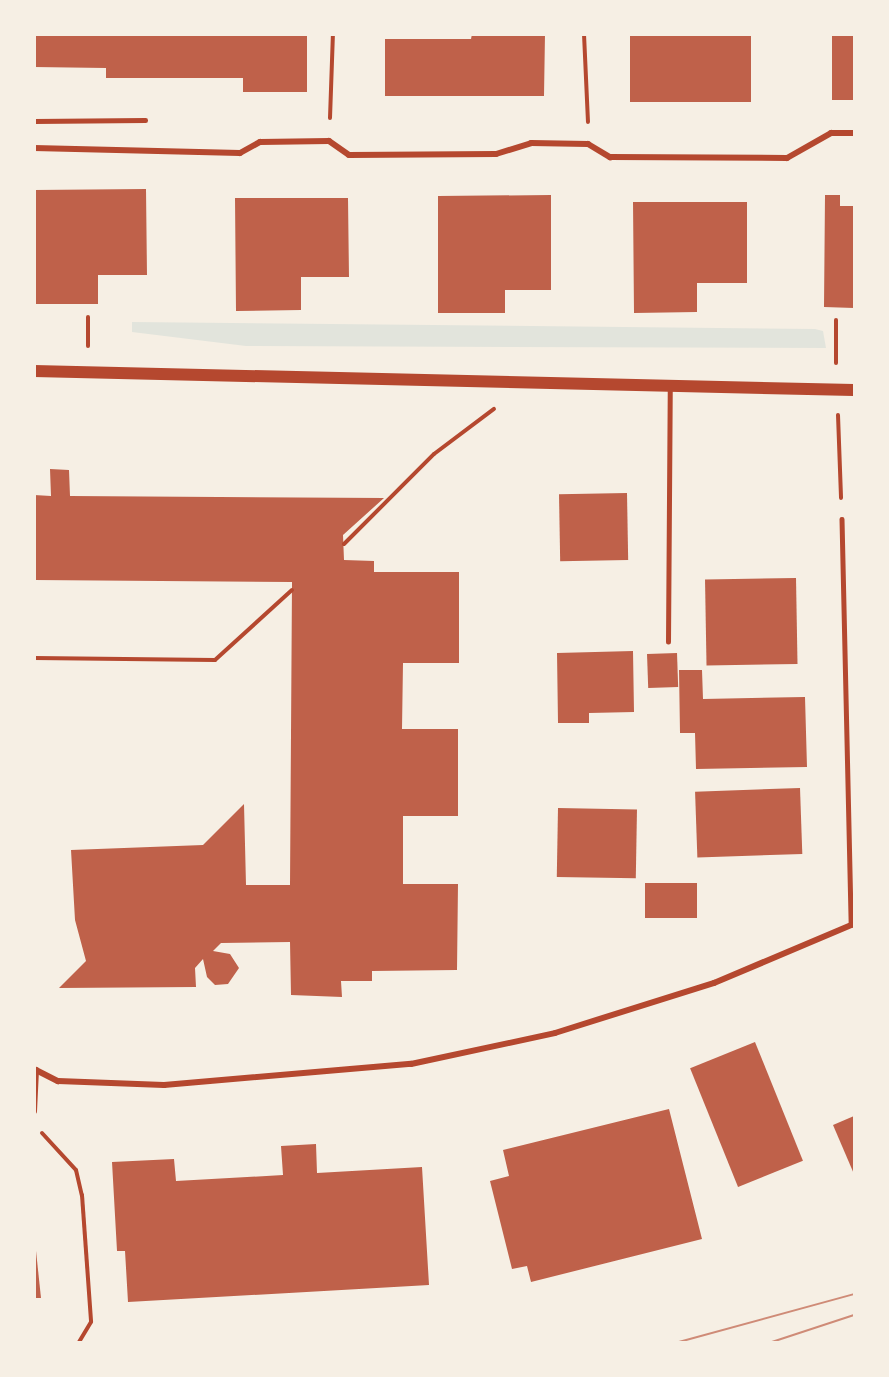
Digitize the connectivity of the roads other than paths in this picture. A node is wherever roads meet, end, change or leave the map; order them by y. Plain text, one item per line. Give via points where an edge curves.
1 (145, 120) dead end
2 (34, 121) edge
3 (855, 133) edge
4 (34, 148) edge
5 (34, 371) edge
6 (670, 387) junction
7 (855, 390) edge
8 (842, 519) road end
9 (668, 642) dead end
10 (850, 925) joint
11 (35, 1070) edge
12 (34, 1111) edge

1 - 2 lane
3 - 4 street via 831,133 787,158 610,157 588,144 531,143 496,154 349,155 329,141 260,142 240,153
5 - 6 main road
6 - 7 main road
6 - 9 lane
8 - 10 lane
10 - 11 street via 703,987 555,1033 411,1064 164,1085 58,1081
11 - 12 street

